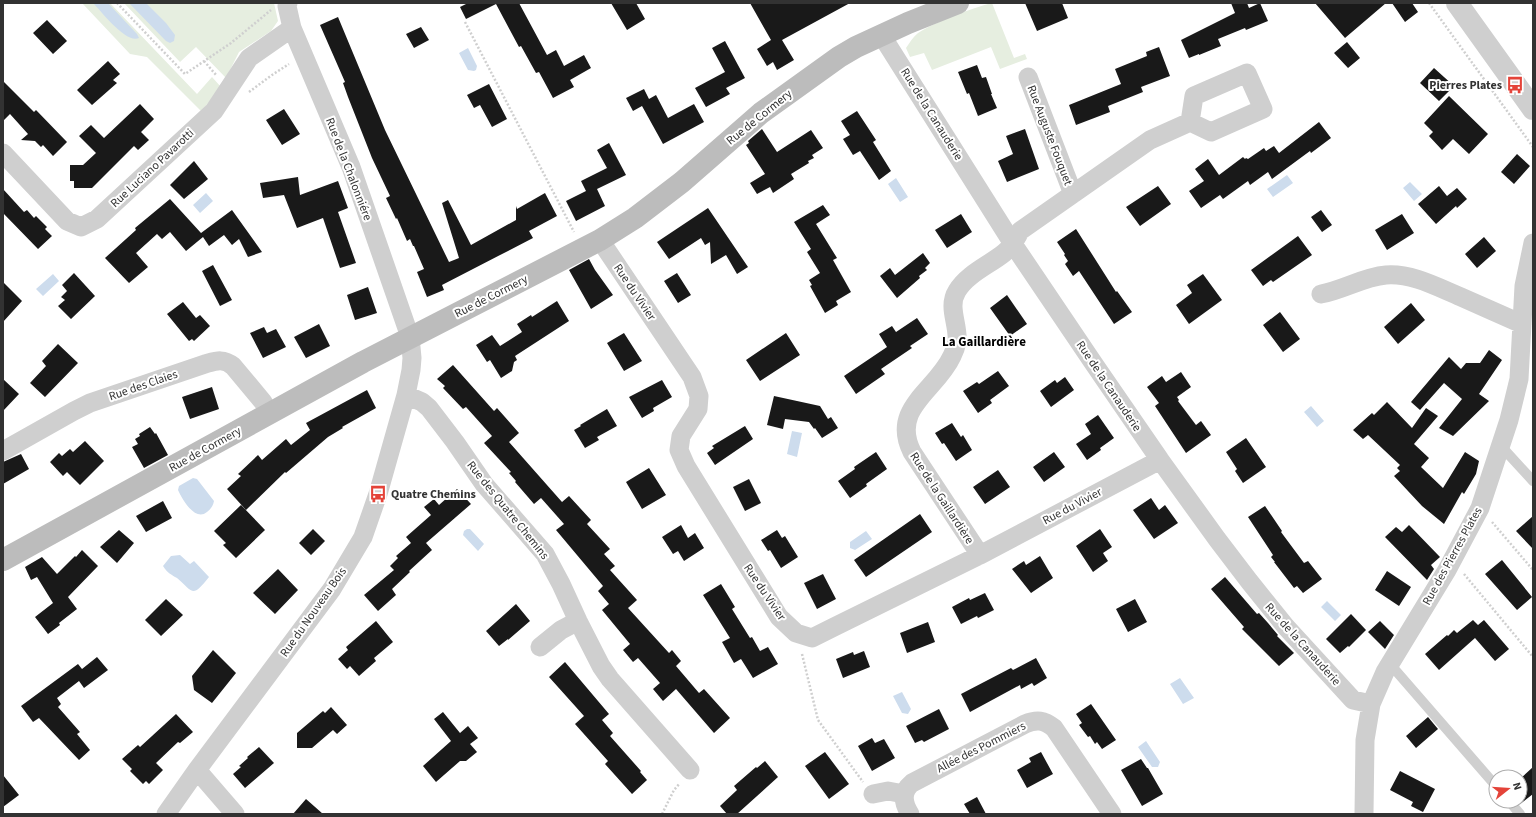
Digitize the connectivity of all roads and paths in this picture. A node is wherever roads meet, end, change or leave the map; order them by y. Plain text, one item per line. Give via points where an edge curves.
1 (117, 3) edge
2 (958, 3) edge
3 (1429, 3) edge
4 (1457, 3) edge
5 (280, 6) edge
6 (465, 22) dead end
7 (292, 28) junction
8 (882, 36) junction
9 (1028, 77) dead end
10 (1533, 109) edge
11 (1190, 122) dead end
12 (1533, 147) edge
13 (3, 153) edge
14 (1073, 194) junction
15 (1533, 243) edge
16 (591, 244) junction
17 (1013, 244) junction
18 (1321, 294) dead end
19 (1522, 324) junction
20 (410, 337) junction
21 (406, 395) junction
22 (269, 414) junction
23 (1500, 444) junction
24 (3, 451) edge
25 (1160, 460) junction
26 (1533, 481) edge
27 (1480, 508) junction
28 (980, 554) junction
29 (3, 560) edge
30 (1452, 560) junction
31 (1533, 570) edge
32 (578, 621) junction
33 (797, 634) junction
34 (540, 647) dead end
35 (1533, 657) edge
36 (1390, 664) junction
37 (1362, 702) junction
38 (197, 770) junction
39 (690, 770) joint
40 (1488, 777) edge
41 (873, 794) joint
42 (904, 794) junction
43 (166, 814) edge
44 (235, 814) edge
45 (662, 814) edge
46 (910, 814) edge
47 (1112, 814) edge
48 (1364, 814) edge

1 - 5 path via 185,74
2 - 8 main road, Rue de Cormery
3 - 12 path
4 - 10 street
5 - 7 street, Rue de la Chalonniére via 287,6
6 - 16 path
7 - 13 street, Rue Luciano Pavarotti via 249,58 214,111 97,219 82,227 67,221
7 - 20 street, Rue de la Chalonniére via 351,167
8 - 16 main road, Rue de Cormery via 856,47 810,77 761,113 635,218
8 - 17 street, Rue de la Canauderie
9 - 14 street, Rue Auguste Fouquet
11 - 14 street, Rue Auguste Fouquet via 1150,140
14 - 17 street, Rue Auguste Fouquet via 1020,232
15 - 19 street, Rue des Pierres Plates via 1524,286
16 - 20 main road, Rue de Cormery
16 - 33 street, Rue du Vivier via 692,377 699,396 698,409 681,436 679,450 686,466 779,617
17 - 25 street, Rue de la Canauderie
17 - 28 street, Rue de la Gaillardière via 957,290 953,303 957,334 954,350 945,368 913,406 906,424 905,434 912,452
18 - 19 street via 1365,279 1400,274 1433,285
19 - 23 street, Rue des Pierres Plates via 1519,379 1510,420
20 - 21 street, Rue du Nouveau Bois via 412,358
20 - 22 main road, Rue de Cormery
21 - 32 street, Rue des Quatre Chemins via 429,408 484,484 545,554
21 - 38 street, Rue du Nouveau Bois via 363,537 332,589
22 - 24 street, Rue des Claies via 263,402 233,366 227,361 219,361 90,403
22 - 29 main road, Rue de Cormery
23 - 26 lane
23 - 27 street, Rue des Pierres Plates
25 - 28 street, Rue du Vivier
25 - 37 street, Rue de la Canauderie via 1286,627
27 - 30 street, Rue des Pierres Plates
27 - 31 path
28 - 33 street, Rue du Vivier via 812,638
30 - 35 path
30 - 36 street, Rue des Pierres Plates
32 - 34 street via 561,630
32 - 39 street, Rue des Quatre Chemins via 610,679
33 - 41 path via 818,720
36 - 37 street, Rue des Pierres Plates
36 - 40 lane
37 - 48 street, Rue des Pierres Plates via 1366,724
38 - 43 street, Rue du Nouveau Bois
38 - 44 street
39 - 45 path via 674,790
41 - 42 street via 888,791
42 - 46 street
42 - 47 street, Allée des Pommiers via 912,783 1025,724 1039,720 1054,728

